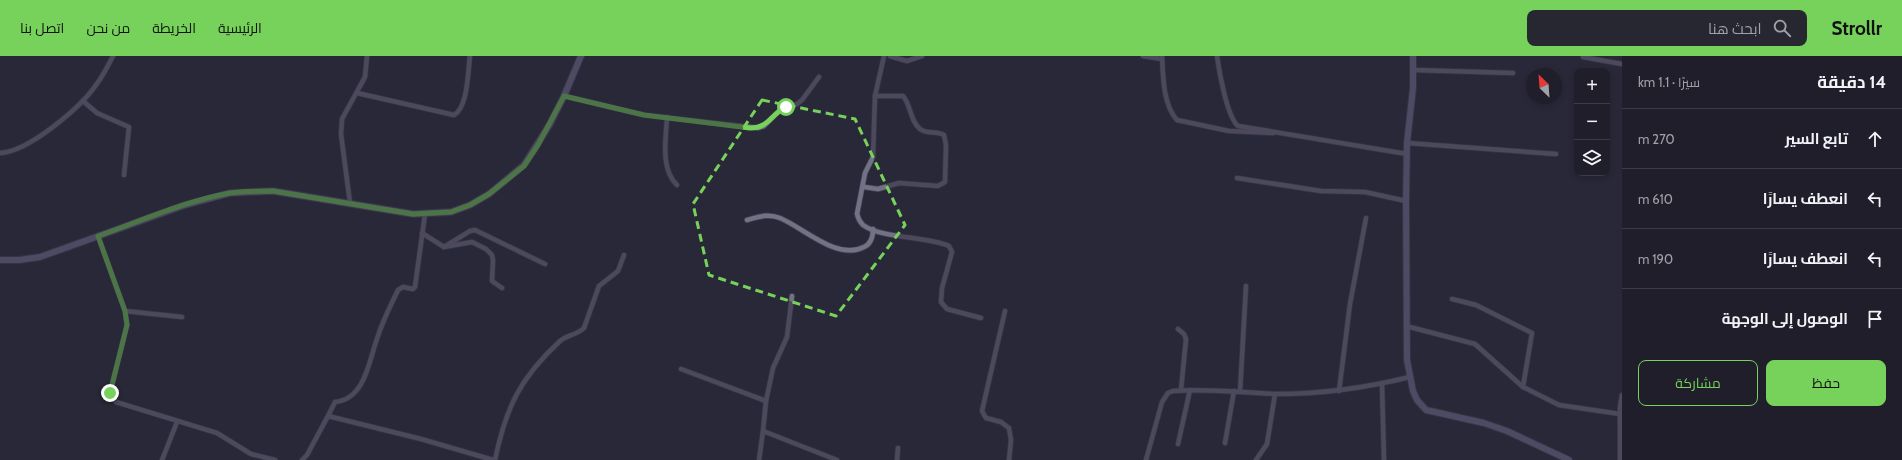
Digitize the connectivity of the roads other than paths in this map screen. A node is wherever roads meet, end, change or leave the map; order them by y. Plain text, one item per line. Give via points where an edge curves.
1 (113, 56) edge
2 (367, 56) edge
3 (470, 56) edge
4 (581, 56) edge
5 (884, 56) edge
6 (890, 56) edge
7 (922, 56) edge
8 (1143, 56) edge
9 (1217, 56) edge
10 (1413, 56) edge
11 (1583, 56) edge
12 (1162, 57) edge
13 (1622, 64) edge
14 (1414, 70) junction
15 (1513, 73) dead end
16 (819, 77) dead end
17 (357, 93) junction
18 (564, 96) junction
19 (875, 96) junction
20 (83, 101) junction
21 (667, 117) junction
22 (1280, 132) junction
23 (1407, 143) junction
24 (0, 153) edge
25 (1407, 154) junction
26 (1556, 154) dead end
27 (124, 175) dead end
28 (1237, 178) dead end
29 (677, 185) dead end
30 (864, 186) junction
31 (1406, 201) junction
32 (350, 203) junction
33 (424, 214) junction
34 (1366, 218) dead end
35 (747, 220) dead end
36 (873, 229) junction
37 (422, 233) junction
38 (98, 236) junction
39 (444, 247) junction
40 (624, 255) dead end
41 (0, 260) edge
42 (545, 264) dead end
43 (1246, 286) dead end
44 (502, 288) dead end
45 (792, 296) dead end
46 (1452, 299) dead end
47 (125, 311) junction
48 (1005, 311) dead end
49 (182, 317) dead end
50 (981, 318) dead end
51 (1406, 326) junction
52 (1178, 329) dead end
53 (681, 369) dead end
54 (1410, 378) junction
55 (1382, 384) junction
56 (1522, 387) junction
57 (1181, 390) junction
58 (1190, 390) junction
59 (1234, 391) junction
60 (1240, 392) junction
61 (1339, 392) junction
62 (1275, 394) junction
63 (1622, 395) edge
64 (766, 401) junction
65 (1620, 414) junction
66 (328, 416) junction
67 (177, 422) junction
68 (763, 431) junction
69 (1225, 442) dead end
70 (1178, 444) dead end
71 (898, 448) dead end
72 (830, 459) edge
73 (162, 460) edge
74 (275, 460) edge
75 (302, 460) edge
76 (494, 460) edge
77 (759, 460) edge
78 (837, 460) edge
79 (897, 460) edge
80 (1009, 460) edge
81 (1146, 460) edge
82 (1256, 460) edge
83 (1384, 460) edge
84 (1569, 460) edge
85 (1620, 460) edge

1 - 20 street via 103,76
2 - 17 street via 365,77
3 - 17 street via 463,105 454,115
4 - 18 street
5 - 19 street
6 - 7 street via 907,61
8 - 12 street
9 - 22 street via 1222,83 1235,123 1238,126
10 - 14 street
11 - 13 street
12 - 22 street via 1164,86 1171,110 1177,120 1229,131
14 - 15 street
14 - 23 street
16 - 21 street via 802,100 781,109 764,126 758,128
17 - 32 street via 342,119
18 - 21 street via 622,110
18 - 33 street via 524,166 504,183 470,205 451,212
19 - 30 street via 873,157 865,173
19 - 30 street via 903,96 917,126 928,133 944,135 945,182 938,186 898,184 878,189
20 - 24 street via 30,142
20 - 27 street via 97,113 129,126
21 - 29 street via 668,170 670,178
22 - 25 street
23 - 25 street
23 - 26 street
25 - 31 street
28 - 31 street via 1321,191 1365,192
30 - 36 street via 857,214 863,225
31 - 51 street
32 - 33 street
32 - 38 street via 273,191 230,193 185,205
33 - 37 street
34 - 61 street via 1350,304
35 - 36 street via 768,215 780,218 842,250 866,246 872,238
36 - 50 street via 949,246 952,252 942,288 941,302 947,309
37 - 39 street
37 - 66 street via 416,287 403,287 398,290 378,335 365,376 351,396 335,402
38 - 41 street via 40,257
38 - 47 street
39 - 42 street via 470,230 475,230
39 - 44 street via 478,243 492,255 492,281
40 - 76 street via 618,271 599,286 581,332 564,337 542,358 515,396 506,416
43 - 60 street
45 - 64 street via 786,337 773,368
46 - 56 street via 1476,305 1532,333
47 - 49 street
47 - 67 street via 127,325 110,393 112,398 116,402
48 - 80 street via 982,411 986,418 1001,422 1009,428
51 - 54 street
51 - 56 street via 1475,344
52 - 57 street via 1186,339
53 - 64 street
54 - 55 street
54 - 84 street via 1417,400 1426,410 1507,430
55 - 61 street
55 - 83 street
56 - 65 street via 1559,405
57 - 58 street
57 - 81 street via 1168,393 1164,397
58 - 59 street
58 - 70 street
59 - 60 street
59 - 69 street
60 - 62 street
61 - 62 street
62 - 82 street via 1267,444
63 - 65 street
64 - 68 street
65 - 85 street
66 - 75 street
66 - 76 street
67 - 73 street
67 - 74 street via 217,433 251,454
68 - 72 street
68 - 77 street
71 - 79 street
72 - 78 street

